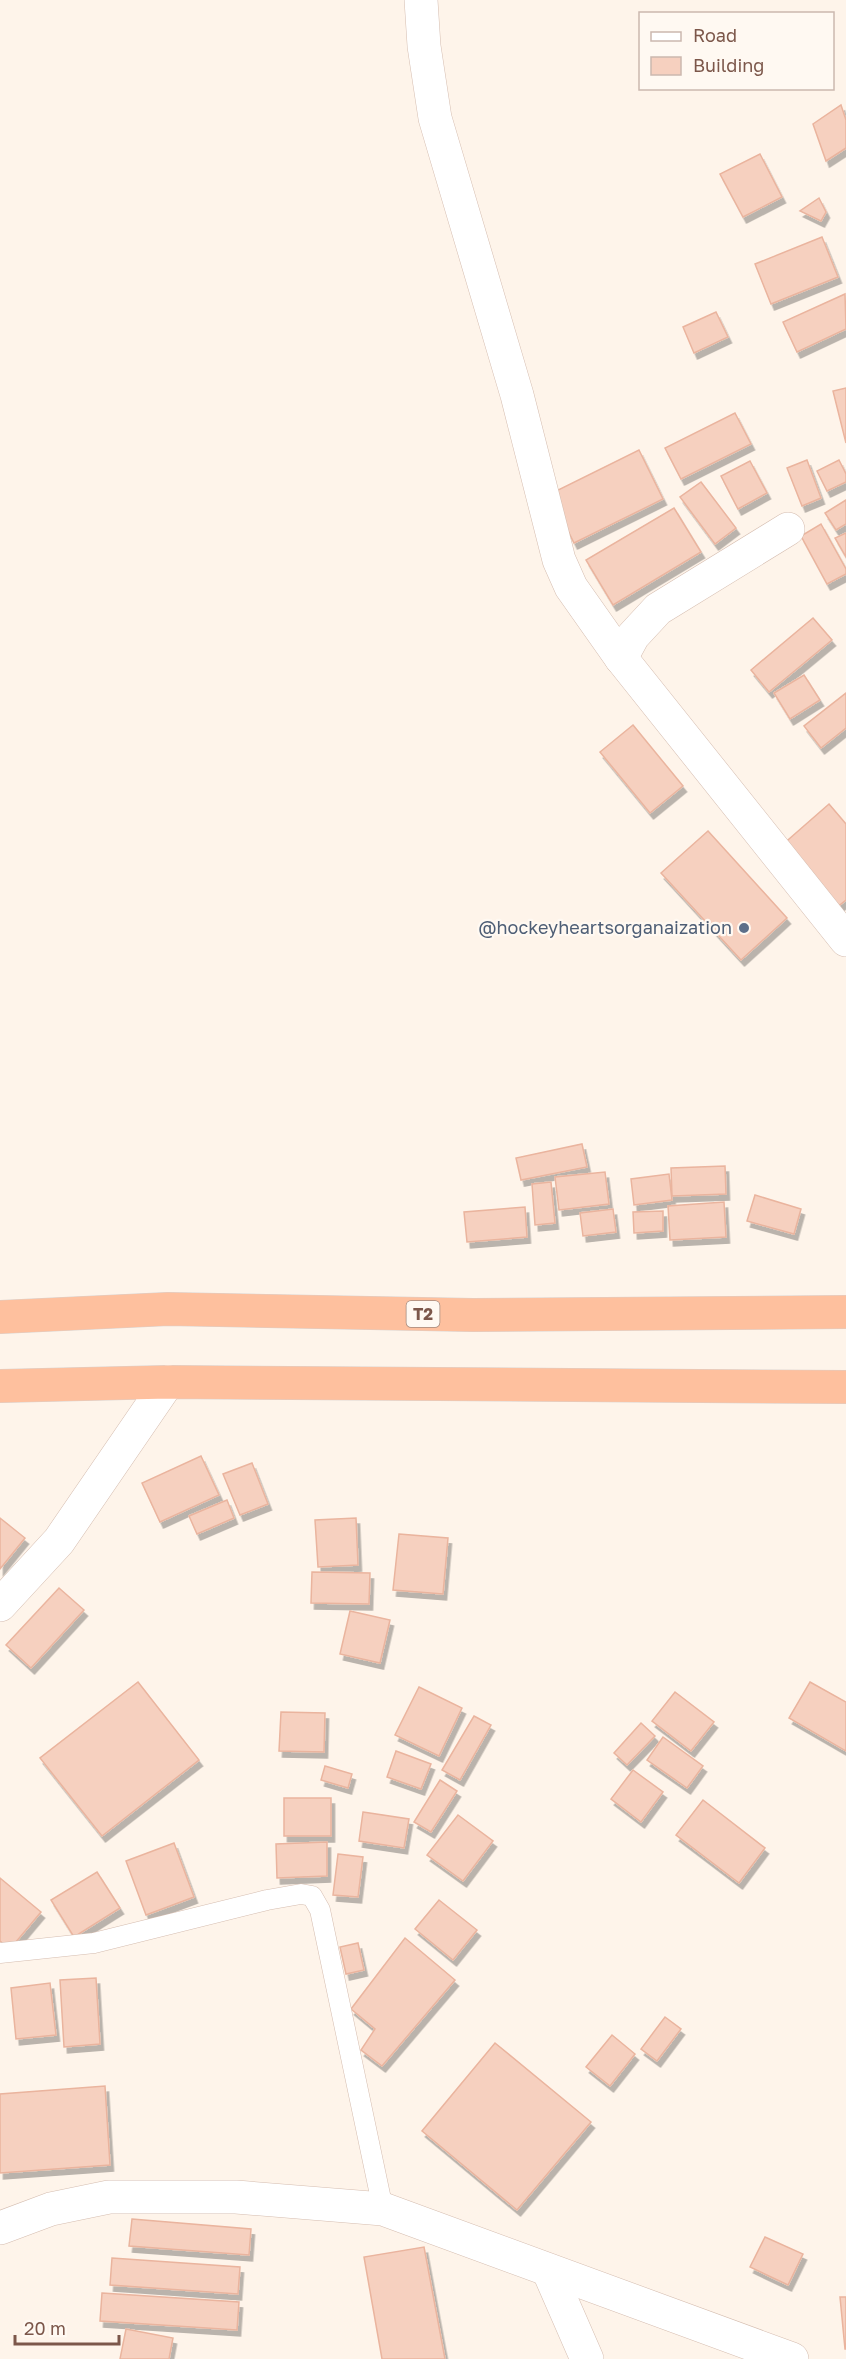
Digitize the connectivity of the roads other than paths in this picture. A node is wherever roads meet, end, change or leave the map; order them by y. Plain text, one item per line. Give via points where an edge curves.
1 (421, 0) edge
2 (788, 529) dead end
3 (621, 658) junction
4 (846, 940) edge
5 (846, 1312) edge
6 (0, 1317) edge
7 (168, 1382) junction
8 (0, 1386) edge
9 (846, 1387) edge
10 (0, 1605) edge
11 (0, 1953) edge
12 (383, 2209) junction
13 (0, 2228) edge
14 (549, 2272) junction
15 (586, 2359) edge
16 (792, 2359) edge

1 - 3 street via 435,118 517,395 560,560 583,607
2 - 3 street via 658,609 633,636
3 - 4 street
5 - 6 highway, T2 via 473,1315 168,1309
7 - 8 highway
7 - 9 highway
7 - 10 street via 59,1541
11 - 12 lane via 94,1943 267,1900 312,1896 320,1910
12 - 13 street via 236,2197 118,2196 72,2204
12 - 14 street
14 - 15 street
14 - 16 street

